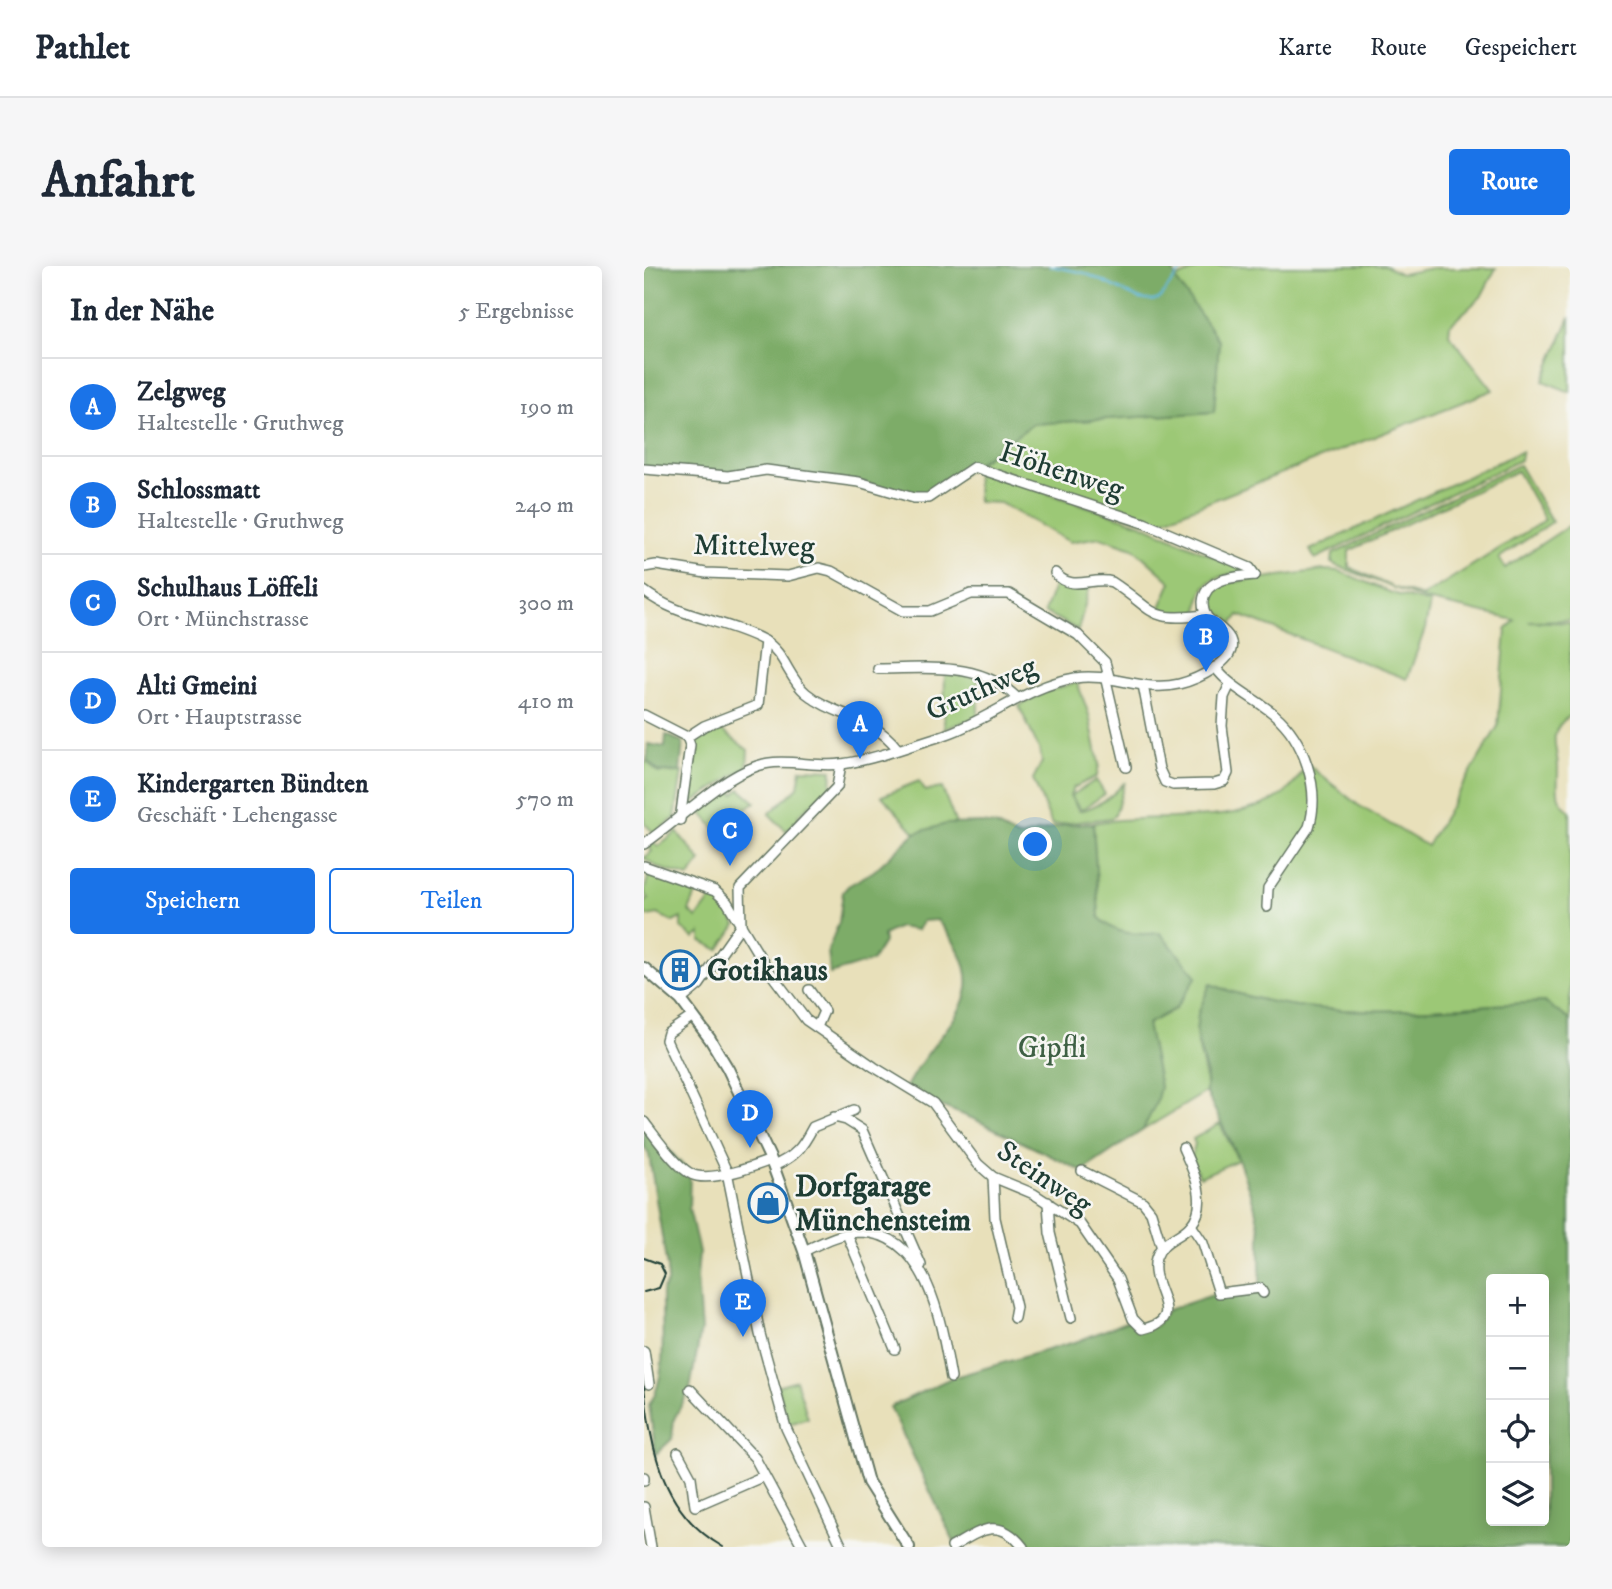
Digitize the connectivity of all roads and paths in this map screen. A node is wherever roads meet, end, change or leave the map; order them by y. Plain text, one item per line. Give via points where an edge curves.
1 (644, 468) edge
2 (644, 567) edge
3 (1055, 573) dead end
4 (644, 591) edge
5 (1206, 615) junction
6 (765, 641) junction
7 (1215, 667) junction
8 (878, 669) dead end
9 (1107, 676) junction
10 (1230, 684) junction
11 (1143, 685) junction
12 (1017, 698) junction
13 (644, 715) edge
14 (687, 737) junction
15 (897, 748) junction
16 (841, 764) junction
17 (1126, 767) dead end
18 (680, 820) junction
19 (644, 844) edge
20 (644, 866) edge
21 (1267, 907) dead end
22 (741, 925) junction
23 (644, 968) edge
24 (809, 990) dead end
25 (681, 1000) junction
26 (693, 1016) junction
27 (817, 1027) junction
28 (854, 1110) dead end
29 (834, 1117) junction
30 (644, 1122) edge
31 (1183, 1148) dead end
32 (772, 1163) junction
33 (1082, 1171) dead end
34 (727, 1172) junction
35 (993, 1177) junction
36 (1048, 1202) junction
37 (900, 1221) junction
38 (1191, 1225) junction
39 (847, 1234) junction
40 (892, 1243) junction
41 (1161, 1245) junction
42 (804, 1251) junction
43 (928, 1279) junction
44 (1263, 1293) dead end
45 (1014, 1318) dead end
46 (1071, 1318) dead end
47 (895, 1349) dead end
48 (644, 1351) edge
49 (951, 1378) dead end
50 (649, 1384) dead end
51 (690, 1389) dead end
52 (678, 1453) dead end
53 (764, 1476) junction
54 (644, 1507) edge
55 (967, 1538) junction
56 (651, 1547) edge
57 (803, 1547) edge
58 (842, 1547) edge
59 (909, 1547) edge
60 (952, 1547) edge
61 (973, 1547) edge
62 (1023, 1547) edge

1 - 5 street, Höhenweg via 728,476 766,470 814,475 928,498 974,467 1144,523 1250,568 1255,575 1214,583 1204,597
2 - 9 street, Mittelweg via 788,576 819,568 901,611 916,613 971,594 1009,594 1078,635 1104,662
3 - 5 street via 1078,584 1112,582 1167,619
4 - 6 street via 679,613
5 - 7 street via 1231,642 1228,654
6 - 14 street via 758,705
6 - 15 street via 778,650 803,691 877,727
7 - 10 street
7 - 11 street, Gruthweg via 1175,685
8 - 12 street via 969,670 992,678
9 - 11 street, Gruthweg
9 - 12 street, Gruthweg via 1056,681
9 - 17 street, Mittelweg
10 - 11 street via 1222,726 1228,773 1224,781 1172,785 1165,782 1160,769
10 - 21 street via 1284,724 1307,764 1312,817 1297,849 1268,888
12 - 15 street, Gruthweg via 964,727
13 - 14 street
14 - 18 street via 690,745
15 - 16 street, Gruthweg
16 - 18 street, Gruthweg via 756,766
16 - 22 street via 837,786 740,888
18 - 19 street, Gruthweg
20 - 22 street, Steinweg via 715,891
22 - 25 street via 699,985
22 - 27 street, Steinweg via 774,979
23 - 25 main road
24 - 27 street via 824,1011
25 - 26 main road
26 - 32 main road via 724,1062
26 - 34 street via 668,1033 666,1040
27 - 35 street, Steinweg via 933,1103
28 - 29 street
29 - 32 street via 813,1127 793,1158
29 - 37 street via 862,1130
30 - 34 street via 690,1173
31 - 38 street via 1197,1179 1200,1202
32 - 34 street
32 - 42 main road
33 - 41 street via 1143,1202 1151,1212
34 - 58 street via 760,1334 783,1416 799,1462
35 - 36 street, Steinweg
35 - 45 street via 995,1218 1016,1307
36 - 41 street, Steinweg via 1080,1224 1118,1279 1133,1319 1143,1329 1166,1318 1156,1281 1155,1261
36 - 46 street via 1050,1233
37 - 40 street via 901,1233
37 - 43 street
38 - 41 street
38 - 44 street via 1203,1243 1219,1293 1260,1288
39 - 40 street via 872,1234
39 - 42 street
39 - 47 street
40 - 43 street via 903,1249
42 - 59 main road via 868,1482
43 - 49 street
48 - 50 street
51 - 53 street via 755,1458
52 - 53 street via 691,1477 695,1506
53 - 57 street
54 - 56 street
55 - 60 street
55 - 61 street
55 - 62 street via 1003,1528

